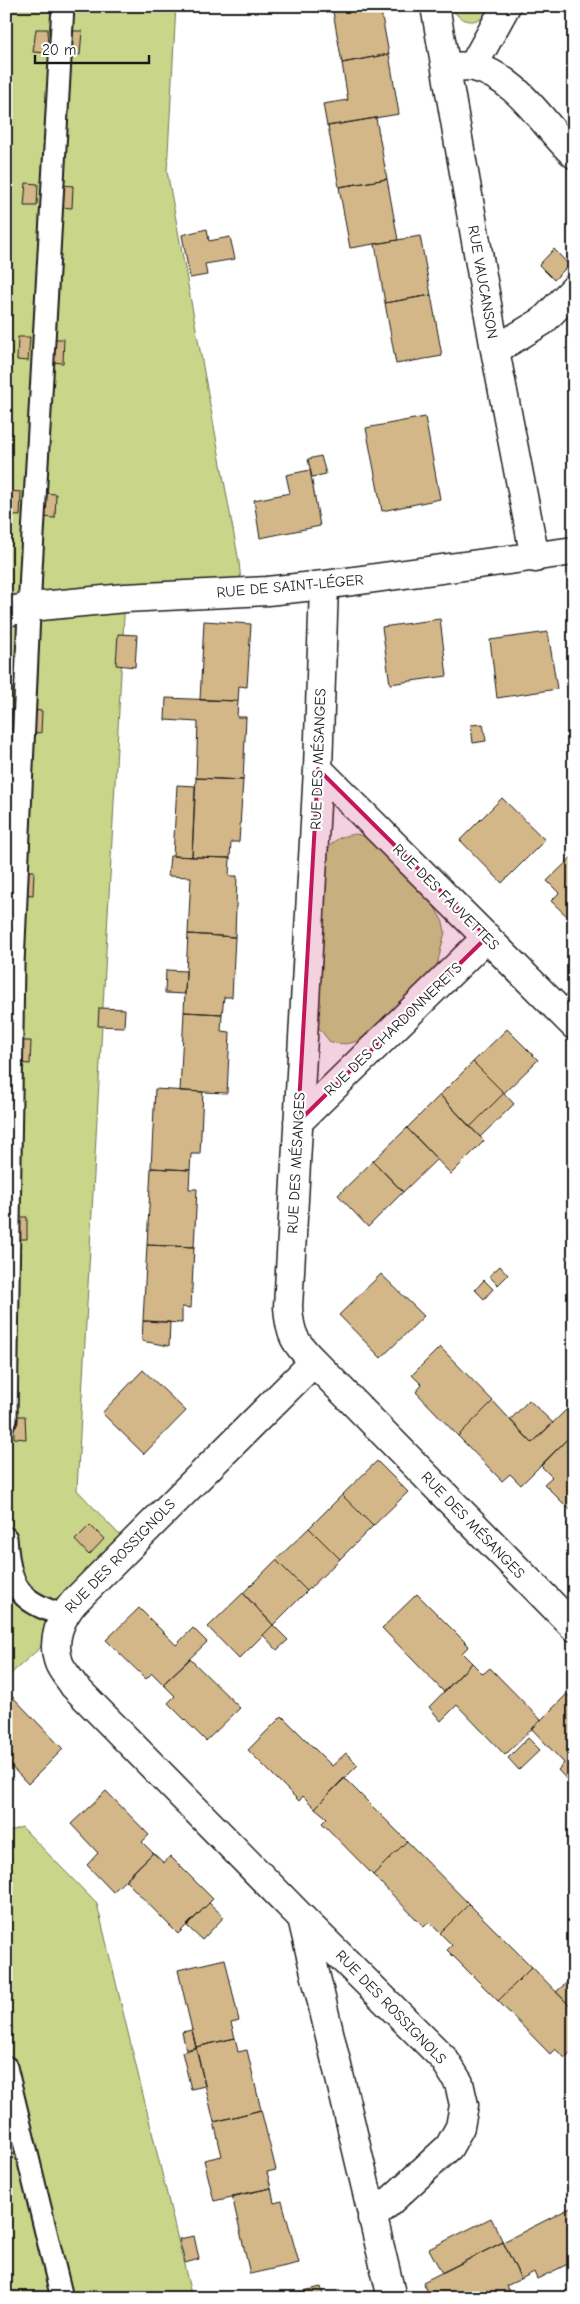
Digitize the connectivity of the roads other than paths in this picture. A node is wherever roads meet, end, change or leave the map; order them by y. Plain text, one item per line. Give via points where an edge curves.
1 (63, 6) edge
2 (436, 6) edge
3 (506, 6) edge
4 (460, 67) junction
5 (574, 154) edge
6 (574, 289) edge
7 (495, 350) junction
8 (574, 551) edge
9 (535, 558) junction
10 (324, 585) junction
11 (18, 609) edge
12 (318, 769) junction
13 (487, 937) junction
14 (574, 1025) edge
15 (298, 1122) junction
16 (314, 1362) junction
17 (6, 1420) edge
18 (6, 1538) edge
19 (7, 1564) edge
20 (64, 1615) junction
21 (574, 1628) edge
22 (302, 1918) junction
23 (6, 2067) edge
24 (372, 2218) junction
25 (62, 2298) edge
26 (392, 2298) edge

1 - 11 lane
2 - 4 street, RUE VAUCANSON
3 - 4 street
4 - 5 street via 496,76 525,100
4 - 7 street, RUE VAUCANSON
6 - 7 street via 542,321
7 - 9 street, RUE VAUCANSON
8 - 9 street, RUE DE SAINT-LÉGER
9 - 10 street, RUE DE SAINT-LÉGER
10 - 11 street, RUE DE SAINT-LÉGER via 125,598
10 - 12 street, RUE DES MÉSANGES
11 - 17 lane
12 - 13 street, RUE DES FAUVETTES
12 - 15 street, RUE DES MÉSANGES
13 - 14 street, RUE DES FAUVETTES
13 - 15 street, RUE DES CHARDONNERETS
15 - 16 street, RUE DES MÉSANGES via 288,1307 290,1330 300,1348
16 - 20 street, RUE DES ROSSIGNOLS via 129,1544
16 - 21 street, RUE DES MÉSANGES
18 - 19 lane
19 - 20 lane via 24,1596 40,1608
20 - 22 street, RUE DES ROSSIGNOLS via 56,1648 60,1664 74,1686
22 - 24 street, RUE DES ROSSIGNOLS
22 - 24 street, RUE DES ROSSIGNOLS via 444,2059 459,2083 464,2105 460,2127 449,2147
23 - 25 lane
24 - 26 street, RUE DES ROSSIGNOLS

